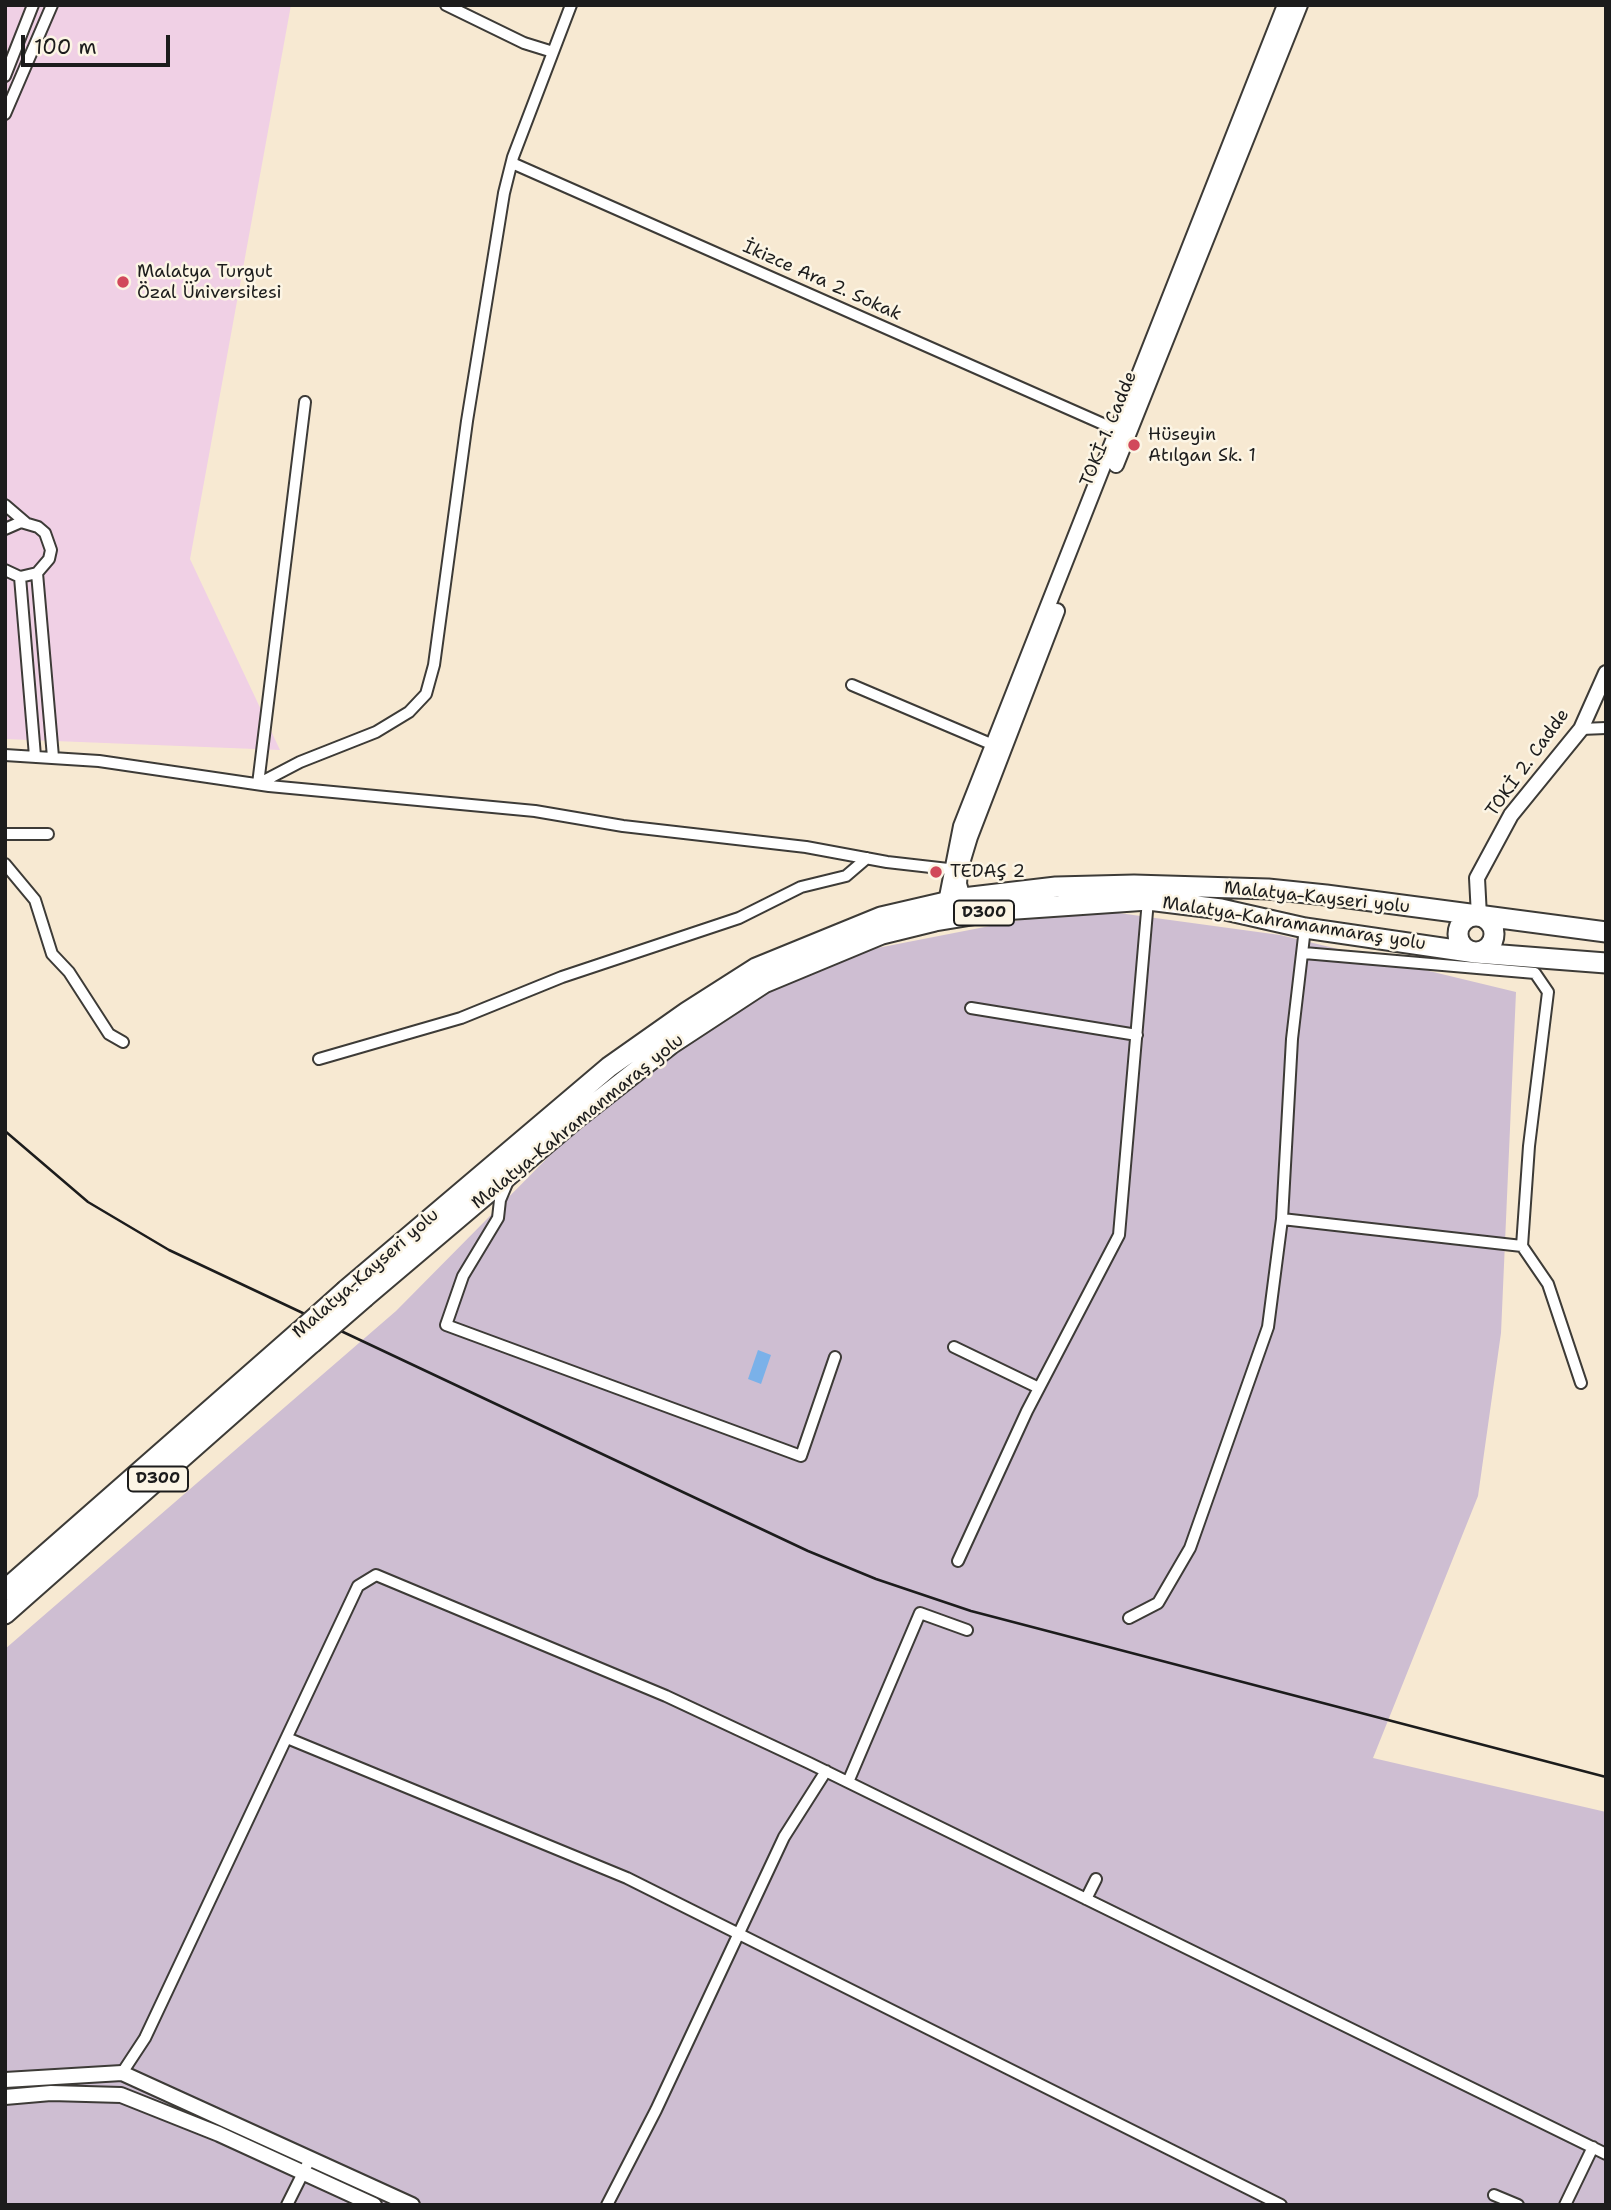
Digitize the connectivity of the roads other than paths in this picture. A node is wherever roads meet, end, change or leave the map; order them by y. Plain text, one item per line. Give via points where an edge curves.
1 (33, 5) edge
2 (51, 5) edge
3 (446, 5) edge
4 (571, 5) edge
5 (1285, 5) edge
6 (1300, 5) edge
7 (553, 52) junction
8 (5, 76) edge
9 (5, 114) edge
10 (512, 163) junction
11 (305, 402) dead end
12 (1119, 430) junction
13 (5, 505) edge
14 (26, 523) junction
15 (5, 529) edge
16 (5, 570) edge
17 (37, 573) junction
18 (20, 577) junction
19 (1606, 673) edge
20 (852, 685) dead end
21 (1606, 728) edge
22 (1581, 729) junction
23 (998, 747) junction
24 (5, 755) edge
25 (34, 756) junction
26 (53, 757) junction
27 (258, 784) junction
28 (5, 834) edge
29 (48, 834) dead end
30 (867, 858) junction
31 (5, 864) edge
32 (955, 869) junction
33 (955, 900) junction
34 (1147, 900) junction
35 (1479, 916) junction
36 (1305, 928) junction
37 (1606, 932) edge
38 (1304, 953) junction
39 (1476, 953) junction
40 (1606, 963) edge
41 (971, 1008) dead end
42 (1137, 1035) junction
43 (123, 1042) dead end
44 (319, 1059) dead end
45 (510, 1176) junction
46 (1282, 1219) junction
47 (1522, 1246) junction
48 (305, 1338) junction
49 (954, 1347) dead end
50 (835, 1357) dead end
51 (1581, 1383) dead end
52 (1039, 1388) junction
53 (958, 1561) dead end
54 (5, 1590) edge
55 (5, 1614) edge
56 (1129, 1618) dead end
57 (967, 1630) dead end
58 (287, 1738) junction
59 (827, 1771) junction
60 (848, 1782) junction
61 (1096, 1878) dead end
62 (1086, 1899) junction
63 (741, 1933) junction
64 (122, 2073) junction
65 (5, 2080) edge
66 (5, 2097) edge
67 (1593, 2147) junction
68 (1606, 2154) edge
69 (310, 2159) junction
70 (304, 2173) junction
71 (1494, 2195) dead end
72 (287, 2205) edge
73 (374, 2205) edge
74 (412, 2205) edge
75 (607, 2205) edge
76 (1281, 2205) edge
77 (1518, 2205) edge
78 (1565, 2205) edge

1 - 8 street
2 - 9 street
3 - 7 street
4 - 7 street
5 - 12 main road, TOKİ 1. Cadde
6 - 23 main road, TOKİ 1. Cadde
7 - 10 street
10 - 12 street, İkizce Ara 2. Sokak
10 - 27 street via 426,694 376,732
11 - 27 street
12 - 23 main road, TOKİ 1. Cadde
13 - 14 street
14 - 15 street
14 - 17 street via 38,527 49,541 49,559
16 - 18 street
17 - 18 street
17 - 26 street
18 - 25 street
19 - 22 main road, TOKİ 2. Cadde
20 - 23 street
21 - 22 street
22 - 35 main road, TOKİ 2. Cadde via 1511,815 1477,878
23 - 32 main road, TOKİ 1. Cadde
24 - 25 street
25 - 26 street
26 - 27 street
27 - 30 street via 535,811
28 - 29 street
30 - 32 street
30 - 44 street via 846,876 801,887 739,918 562,977 461,1018
31 - 43 street via 35,900 52,954 109,1034
32 - 33 main road via 959,884
33 - 35 highway, Malatya-Kayseri yolu / D300 via 1056,887 1268,889
33 - 48 highway, Malatya-Kayseri yolu / D300, bridge via 881,917 756,968 687,1012 608,1067 346,1290
34 - 36 highway, Malatya-Kahramanmaraş yolu / D300 via 1221,909
34 - 42 street
34 - 45 highway, Malatya-Kahramanmaraş yolu / D300 via 1002,910 935,921 882,934 764,983 671,1044
35 - 37 highway, Malatya-Kayseri yolu / D300
35 - 39 highway via 1489,922 1494,933 1491,945
36 - 38 street
36 - 39 highway, Malatya-Kahramanmaraş yolu / D300
38 - 46 street via 1292,1039
38 - 47 street via 1535,973 1548,992
39 - 40 highway, Malatya-Kahramanmaraş yolu / D300
41 - 42 street
42 - 52 street via 1119,1235
45 - 48 highway, Malatya-Kahramanmaraş yolu / D300, bridge via 365,1297
45 - 50 street via 498,1218 463,1276 446,1325 800,1456
46 - 47 street
46 - 56 street via 1268,1327 1207,1504 1190,1548 1158,1603
47 - 51 street via 1548,1284
48 - 54 highway, Malatya-Kayseri yolu / D300
48 - 55 highway, Malatya-Kahramanmaraş yolu / D300
49 - 52 street
52 - 53 street
57 - 60 street via 920,1613
58 - 59 street via 358,1586 376,1575 666,1696
58 - 63 street via 627,1878
58 - 64 street via 145,2038
59 - 60 street
59 - 63 street via 784,1837
60 - 62 street
61 - 62 street
62 - 67 street
63 - 75 street
63 - 76 street
64 - 65 main road
64 - 69 main road
66 - 70 main road via 121,2095
67 - 68 street
67 - 78 street
69 - 70 street
69 - 74 main road
70 - 72 street
70 - 73 main road
71 - 77 street

